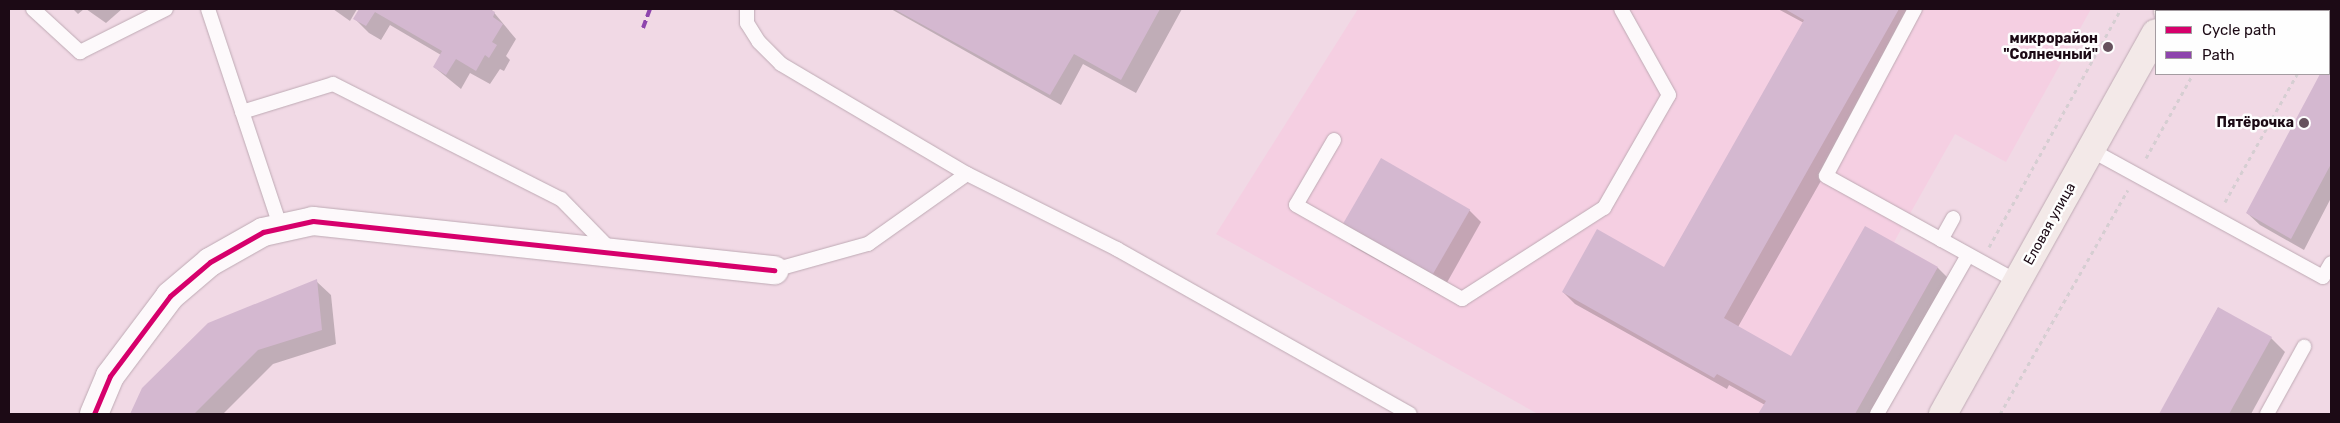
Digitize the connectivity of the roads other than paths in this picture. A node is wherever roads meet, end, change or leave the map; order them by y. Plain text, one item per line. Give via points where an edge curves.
1 (33, 9) edge
2 (166, 9) edge
3 (208, 9) edge
4 (747, 9) edge
5 (1621, 9) edge
6 (1915, 9) edge
7 (2155, 35) edge
8 (242, 112) junction
9 (1334, 140) dead end
10 (2091, 150) junction
11 (967, 174) junction
12 (1953, 218) dead end
13 (281, 228) junction
14 (1941, 240) junction
15 (615, 253) junction
16 (1968, 255) junction
17 (2331, 263) edge
18 (774, 270) joint
19 (2018, 282) junction
20 (2304, 347) dead end
21 (94, 414) edge
22 (1410, 414) edge
23 (1878, 414) edge
24 (1943, 414) edge
25 (2267, 414) edge

1 - 2 lane via 80,52
3 - 8 lane
4 - 11 lane via 747,23 759,42 781,64
5 - 9 lane via 1669,94 1604,208 1462,299 1296,205
6 - 14 lane via 1826,176
7 - 10 main road, Еловая улица
8 - 13 lane
8 - 15 lane via 334,84 561,200
10 - 17 lane via 2323,278
10 - 19 main road, Еловая улица
11 - 18 lane via 868,244
11 - 22 lane via 1117,249
12 - 14 lane
13 - 15 street via 313,220
13 - 21 street via 263,232 210,262 170,296 110,376
14 - 16 lane
15 - 18 street
16 - 19 lane
16 - 23 lane
19 - 24 main road, Еловая улица
20 - 25 lane

